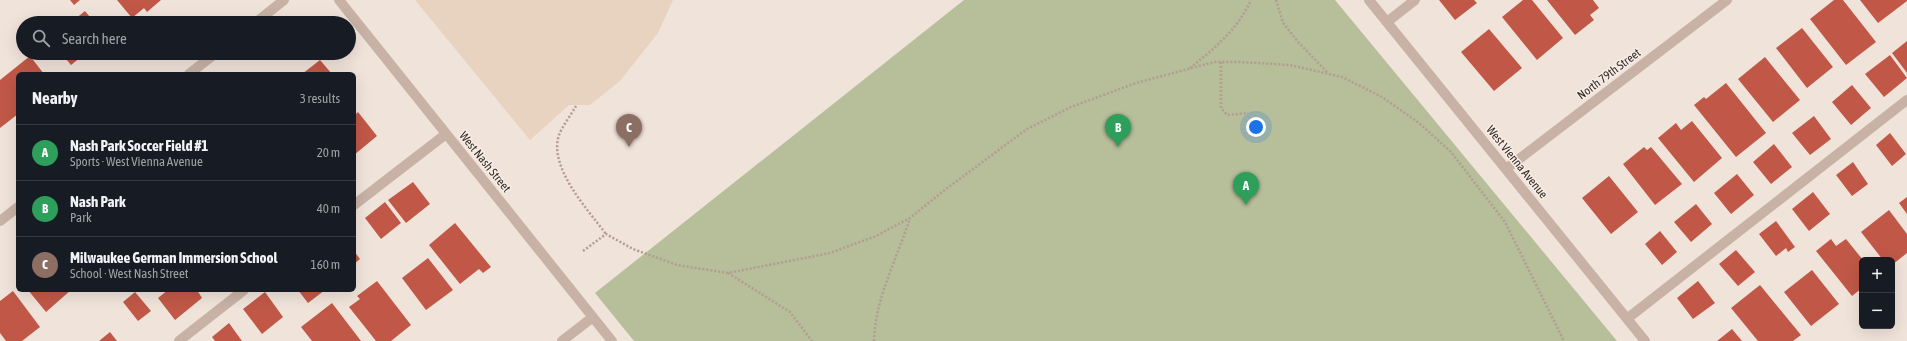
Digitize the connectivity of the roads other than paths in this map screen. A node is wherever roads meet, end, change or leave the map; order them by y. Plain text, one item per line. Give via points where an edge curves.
1 (284, 0) edge
2 (339, 0) edge
3 (1370, 0) edge
4 (1415, 0) edge
5 (1727, 0) edge
6 (263, 16) edge
7 (352, 16) edge
8 (356, 21) edge
9 (1387, 22) junction
10 (207, 60) edge
11 (192, 72) edge
12 (1907, 100) edge
13 (446, 134) junction
14 (1506, 169) junction
15 (356, 203) edge
16 (16, 209) edge
17 (0, 221) edge
18 (241, 292) edge
19 (593, 317) junction
20 (1628, 318) junction
21 (178, 341) edge
22 (562, 341) edge
23 (612, 341) edge
24 (1645, 341) edge

1 - 6 street
2 - 7 street, West Nash Street
3 - 9 street, West Vienna Avenue
4 - 9 street
5 - 14 street, North 79th Street
8 - 13 street, West Nash Street
9 - 14 street, West Vienna Avenue
10 - 11 street
12 - 20 street
13 - 15 street
13 - 19 street, West Nash Street
14 - 20 street, West Vienna Avenue
16 - 17 street
18 - 21 street
19 - 22 street
19 - 23 street, West Nash Street
20 - 24 street, West Vienna Avenue

